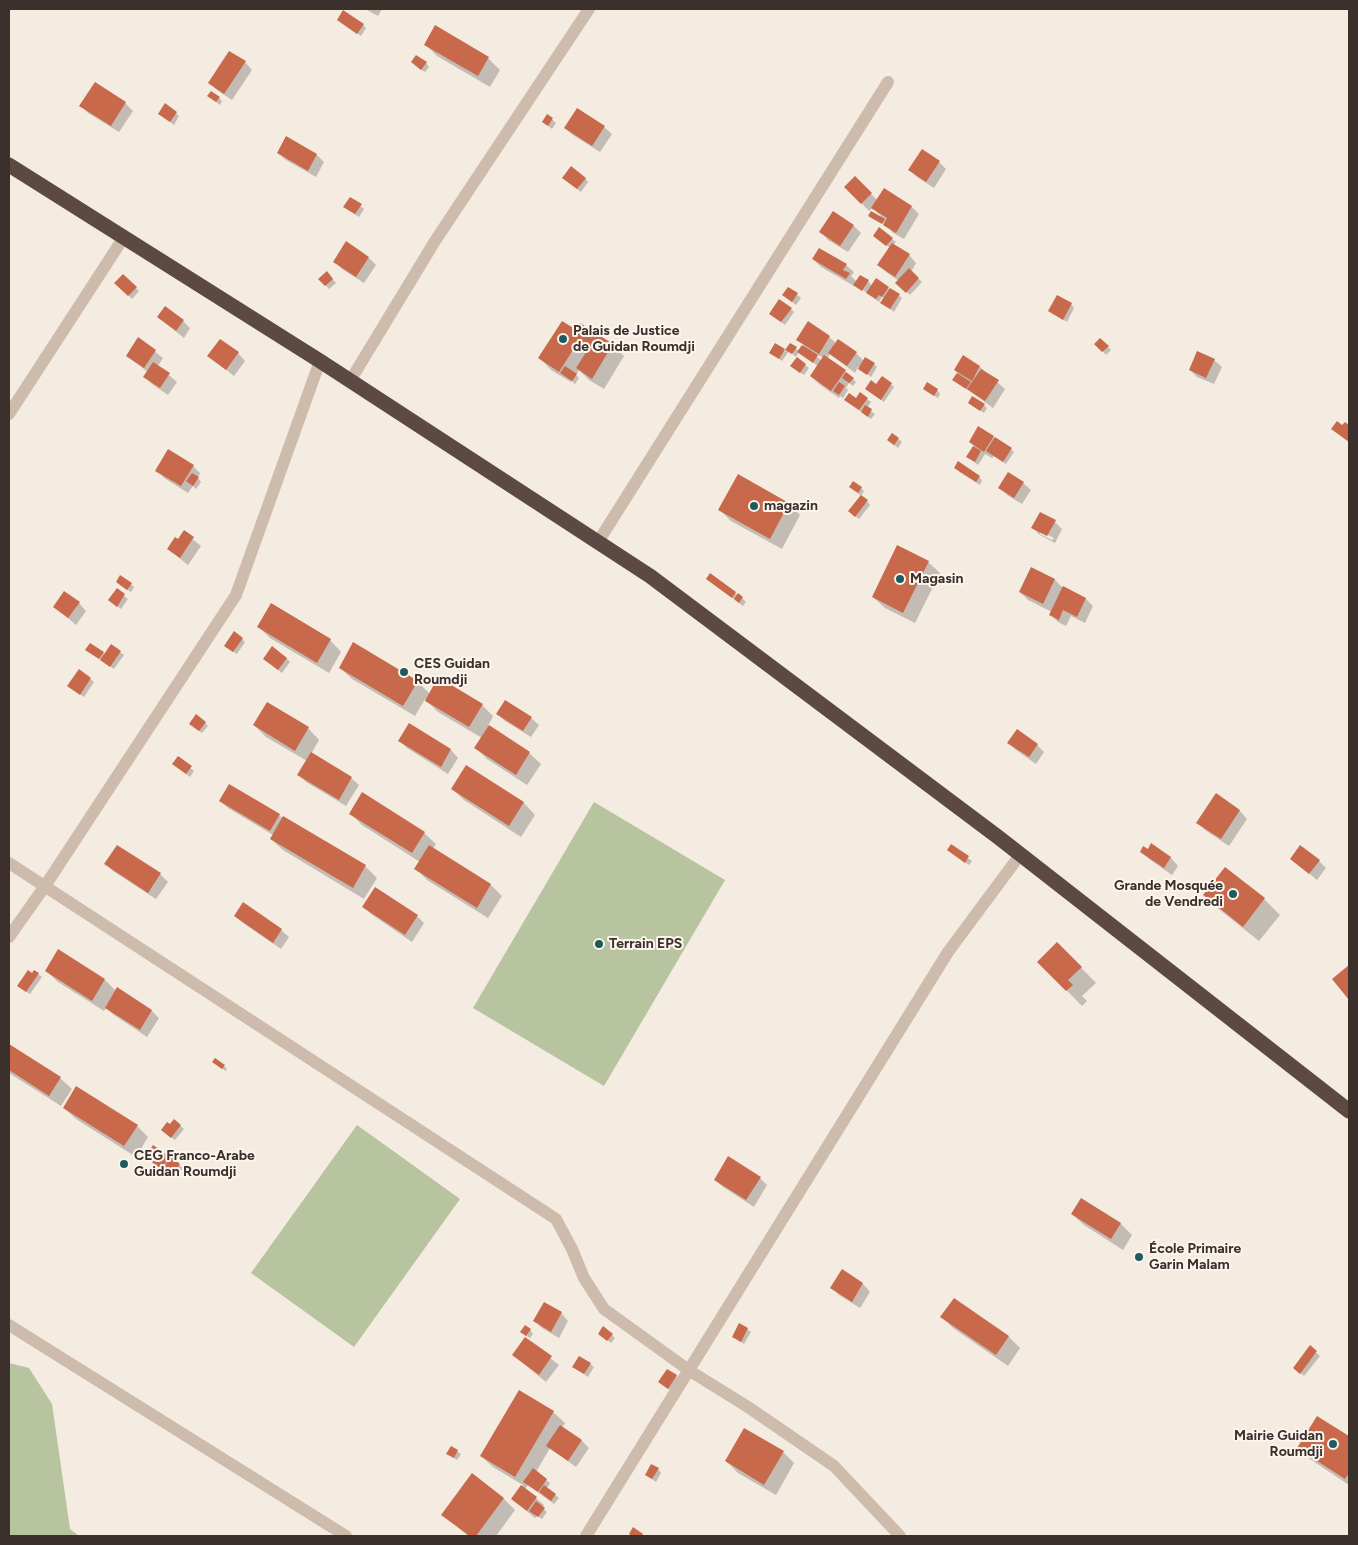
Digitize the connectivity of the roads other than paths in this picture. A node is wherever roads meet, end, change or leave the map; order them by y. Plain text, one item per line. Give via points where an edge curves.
1 (589, 9) edge
2 (888, 82) dead end
3 (9, 164) edge
4 (124, 238) junction
5 (320, 361) junction
6 (350, 381) junction
7 (9, 414) edge
8 (598, 542) junction
9 (1020, 855) junction
10 (9, 863) edge
11 (45, 886) junction
12 (9, 937) edge
13 (1349, 1111) edge
14 (9, 1325) edge
15 (690, 1371) junction
16 (346, 1536) edge
17 (586, 1536) edge
18 (900, 1536) edge

1 - 6 street via 435,241
2 - 8 street
3 - 4 highway
4 - 5 highway
4 - 7 street
5 - 6 highway
5 - 11 street via 236,595
6 - 8 highway
8 - 9 highway via 650,576
9 - 13 highway
9 - 15 street via 948,952
10 - 11 street
11 - 12 street
11 - 15 street via 556,1218 584,1278 604,1309
14 - 16 street
15 - 17 street
15 - 18 street via 834,1466

